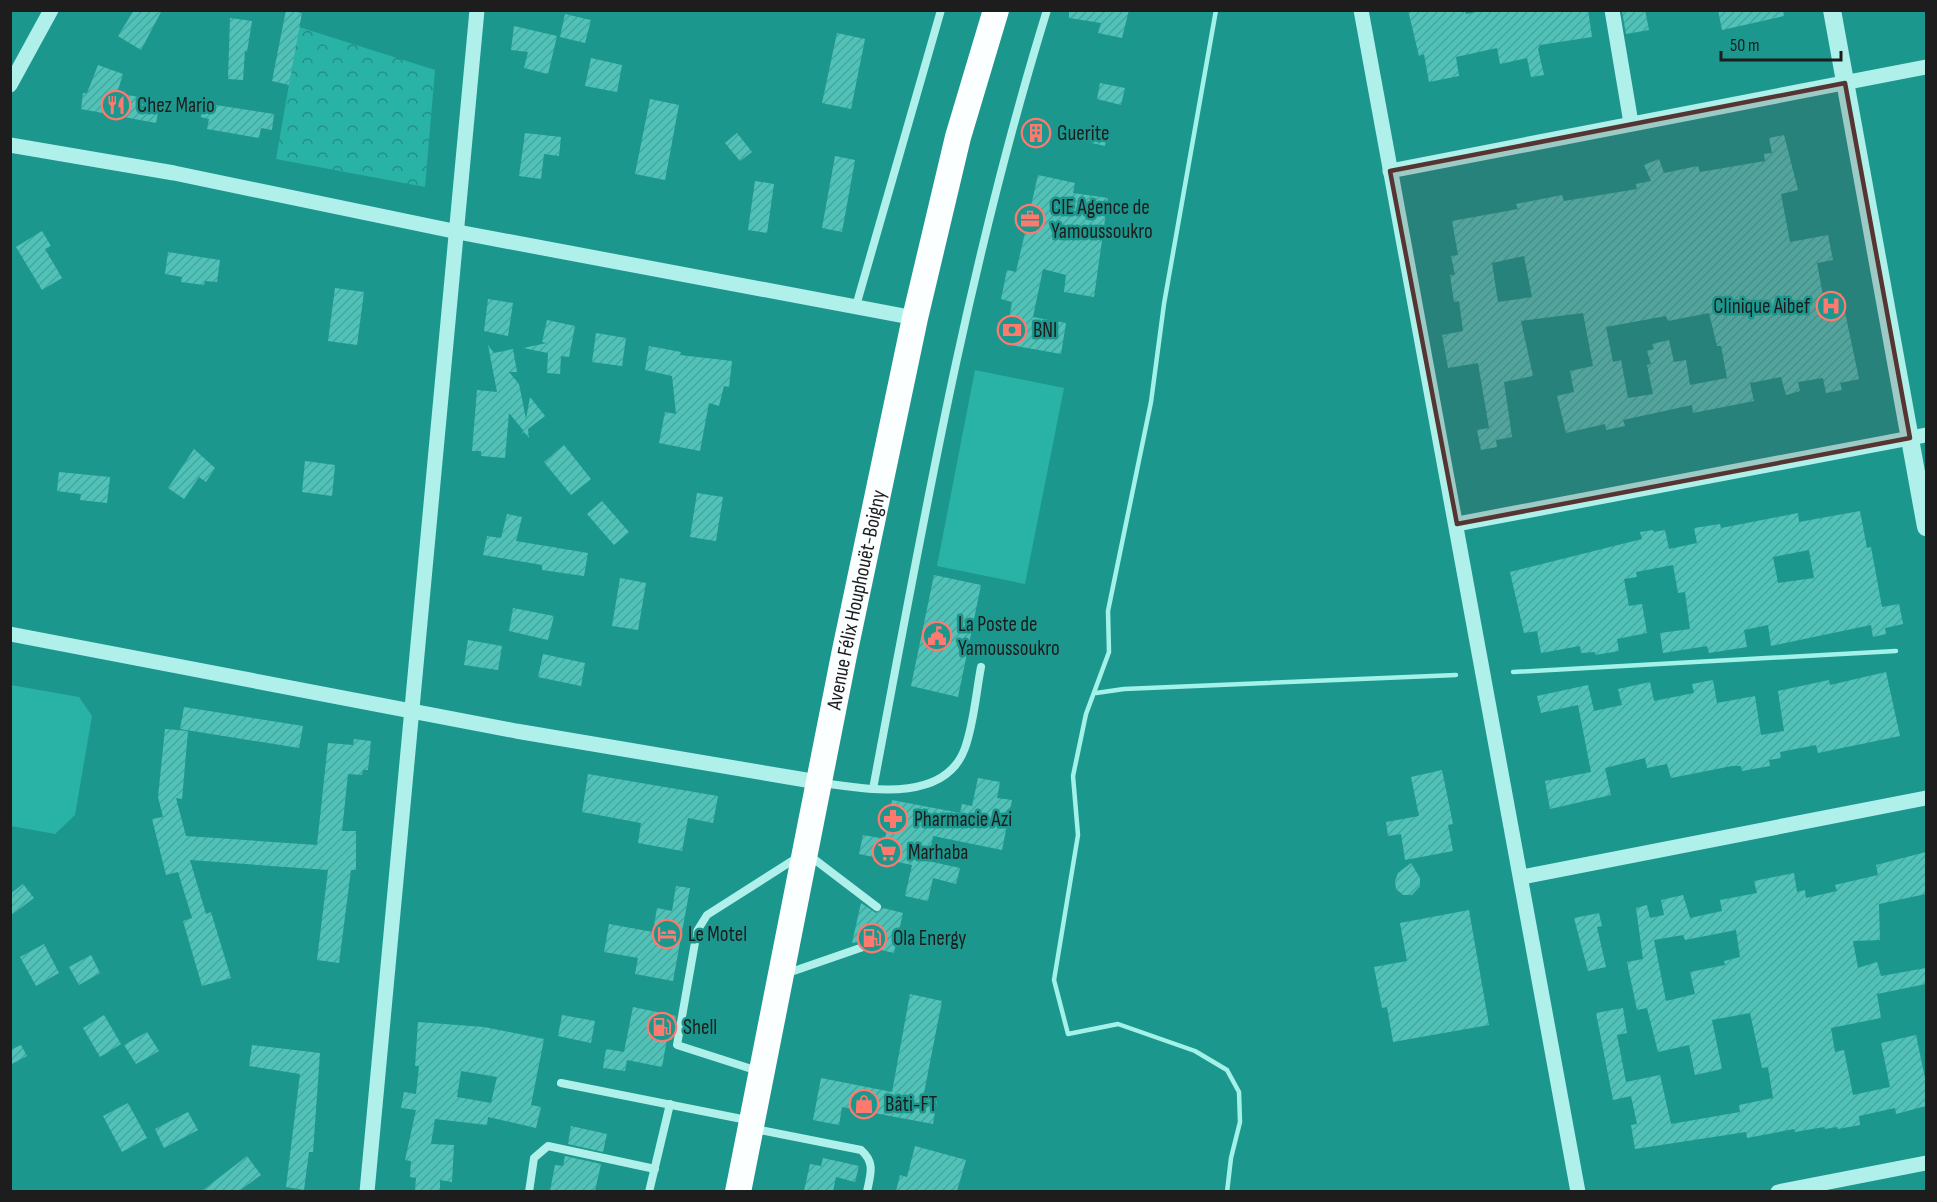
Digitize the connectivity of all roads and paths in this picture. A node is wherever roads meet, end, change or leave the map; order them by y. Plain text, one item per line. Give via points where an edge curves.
1 (51, 10) edge
2 (477, 10) edge
3 (940, 10) edge
4 (996, 10) edge
5 (1047, 10) edge
6 (1362, 10) edge
7 (1612, 10) edge
8 (1832, 10) edge
9 (1926, 67) edge
10 (1845, 83) junction
11 (10, 85) edge
12 (1631, 123) junction
13 (10, 145) edge
14 (1390, 171) junction
15 (458, 232) junction
16 (856, 306) junction
17 (915, 318) junction
18 (1918, 437) edge
19 (1457, 524) junction
20 (1926, 527) edge
21 (10, 634) edge
22 (981, 667) dead end
23 (412, 710) junction
24 (818, 782) junction
25 (873, 789) junction
26 (1926, 798) edge
27 (805, 852) junction
28 (1521, 877) junction
29 (877, 907) dead end
30 (866, 946) dead end
31 (781, 976) junction
32 (762, 1073) junction
33 (561, 1083) dead end
34 (670, 1104) junction
35 (752, 1125) junction
36 (1926, 1163) edge
37 (655, 1169) junction
38 (367, 1191) edge
39 (529, 1191) edge
40 (649, 1191) edge
41 (738, 1191) edge
42 (867, 1191) edge
43 (1578, 1191) edge
44 (1778, 1191) edge

1 - 11 street
2 - 15 street
3 - 16 lane
4 - 17 highway, Avenue Félix Houphouët-Boigny via 958,137
5 - 25 lane via 986,227 922,530
6 - 14 street
7 - 12 street
8 - 10 street
9 - 10 street
10 - 12 street
10 - 18 street
12 - 14 street
13 - 15 street via 174,173
14 - 19 street
15 - 16 street
15 - 23 street
16 - 17 street
17 - 24 highway, Avenue Félix Houphouët-Boigny
18 - 19 street
18 - 20 street
19 - 28 street
21 - 23 street
22 - 25 lane via 966,748 956,767 923,786
23 - 24 street
23 - 38 street
24 - 25 lane
24 - 27 highway, Avenue Félix Houphouët-Boigny
26 - 28 street
27 - 29 lane
27 - 31 highway, Avenue Félix Houphouët-Boigny
27 - 32 lane via 707,915 697,931 677,1045
28 - 43 street
30 - 31 lane
31 - 32 highway, Avenue Félix Houphouët-Boigny
32 - 35 highway, Avenue Félix Houphouët-Boigny
33 - 34 lane
34 - 35 lane
34 - 37 lane
35 - 41 highway, Avenue Félix Houphouët-Boigny
35 - 42 lane via 861,1150 872,1167
36 - 44 street
37 - 39 lane via 548,1146 534,1158
37 - 40 lane

